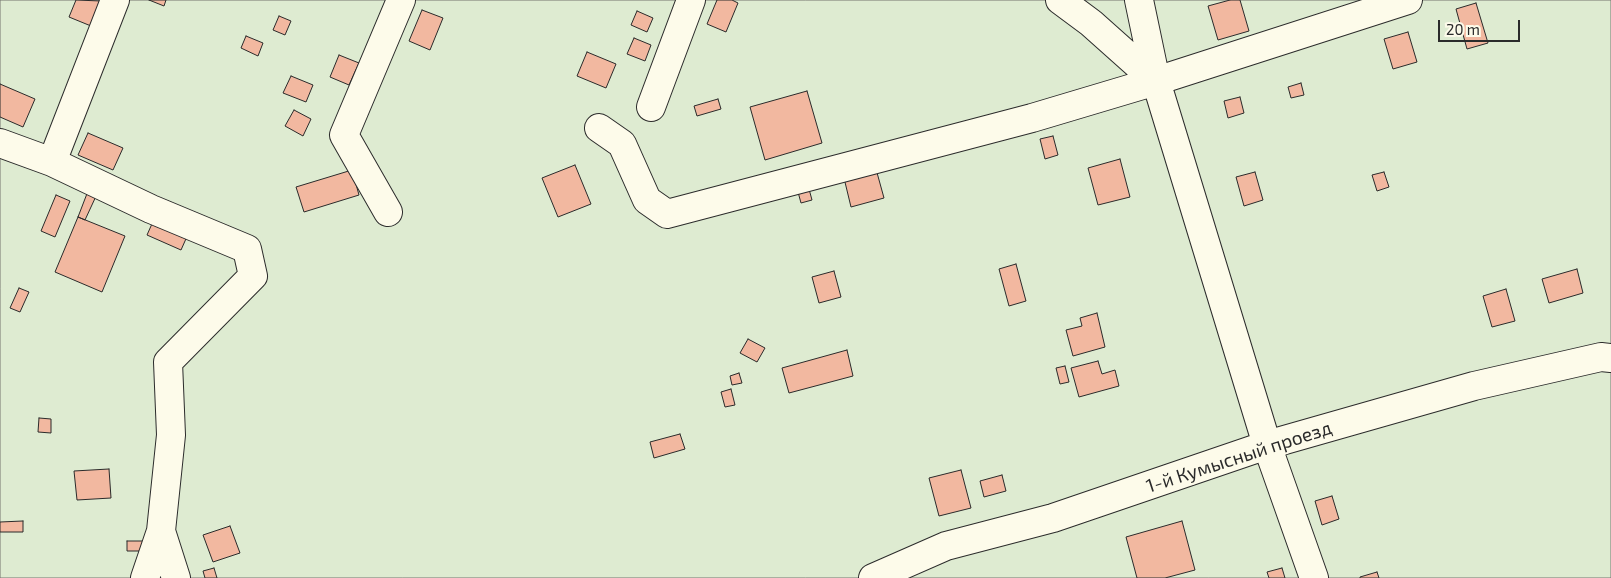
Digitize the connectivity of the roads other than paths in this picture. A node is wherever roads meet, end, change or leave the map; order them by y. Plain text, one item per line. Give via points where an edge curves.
1 (115, 0) edge
2 (401, 0) edge
3 (691, 0) edge
4 (1060, 0) edge
5 (1139, 0) edge
6 (1408, 0) edge
7 (1156, 81) junction
8 (652, 107) dead end
9 (599, 128) dead end
10 (0, 143) edge
11 (52, 162) junction
12 (388, 212) dead end
13 (1611, 358) edge
14 (1267, 445) junction
15 (161, 532) junction
16 (145, 578) edge
17 (176, 578) edge
18 (873, 578) edge
19 (1314, 578) edge

1 - 11 lane
2 - 12 lane via 344,135
3 - 8 lane
4 - 7 lane
5 - 7 lane
6 - 7 lane
7 - 9 lane via 1032,118 667,214 647,200 622,144
7 - 14 lane
10 - 11 lane
11 - 15 lane via 151,209 247,249 252,276 168,362 171,434
13 - 14 lane, 1-й Кумысный проезд via 1601,357 1474,386
14 - 18 lane, 1-й Кумысный проезд via 1053,518 946,546
14 - 19 lane
15 - 16 lane
15 - 17 lane

